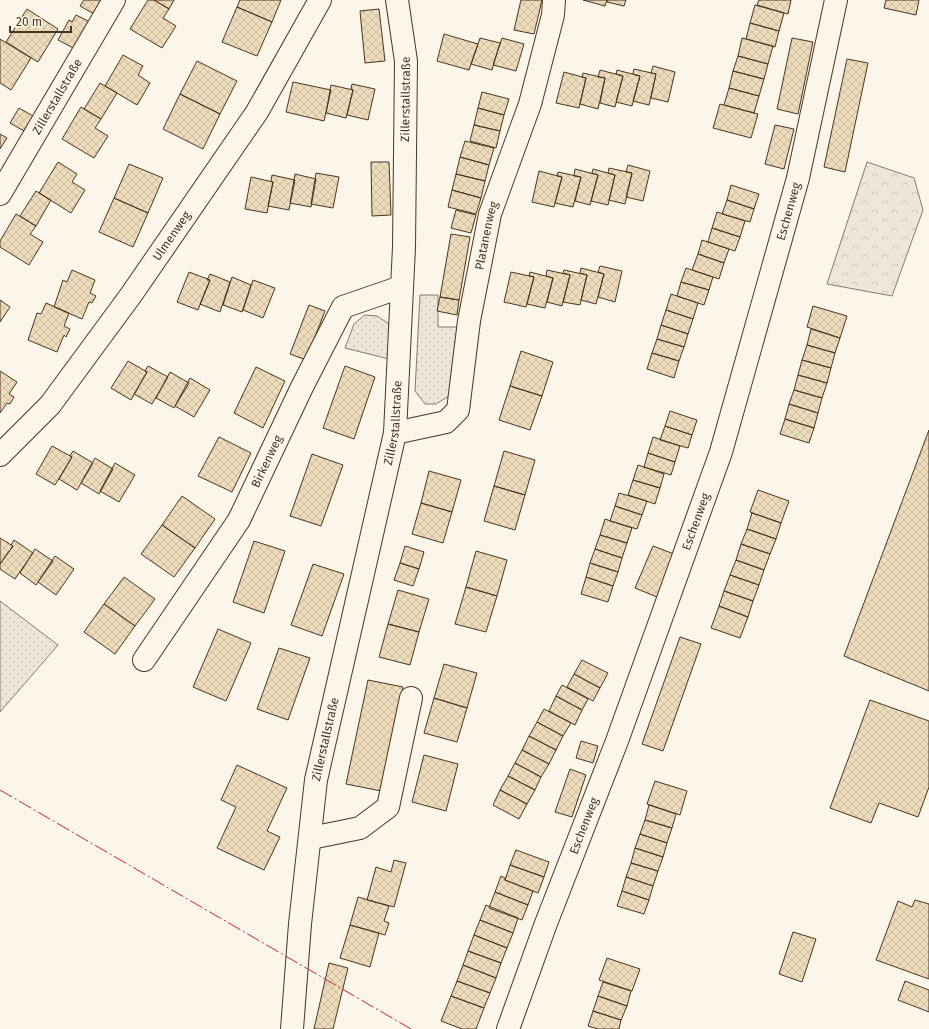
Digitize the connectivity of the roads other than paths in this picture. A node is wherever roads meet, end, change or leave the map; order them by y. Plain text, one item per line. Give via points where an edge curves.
1 (114, 0) edge
2 (320, 0) edge
3 (397, 0) edge
4 (554, 0) edge
5 (836, 0) edge
6 (0, 194) edge
7 (401, 287) junction
8 (395, 433) junction
9 (0, 455) edge
10 (144, 660) dead end
11 (411, 698) dead end
12 (310, 838) junction
13 (292, 1029) edge
14 (508, 1029) edge

1 - 6 street, Zillerstallstraße
2 - 9 street, Ulmenweg via 257,112 131,295 50,405
3 - 7 street, Zillerstallstraße via 406,61 404,247
4 - 8 street, Platanenweg via 553,15 530,104 490,214 469,321 458,410 446,422
5 - 14 street, Eschenweg via 798,178 721,452 620,734
7 - 8 street, Zillerstallstraße
7 - 10 street, Birkenweg via 343,307 298,394 239,520
8 - 12 street, Zillerstallstraße via 316,780
11 - 12 street via 388,807 360,828
12 - 13 street, Zillerstallstraße

